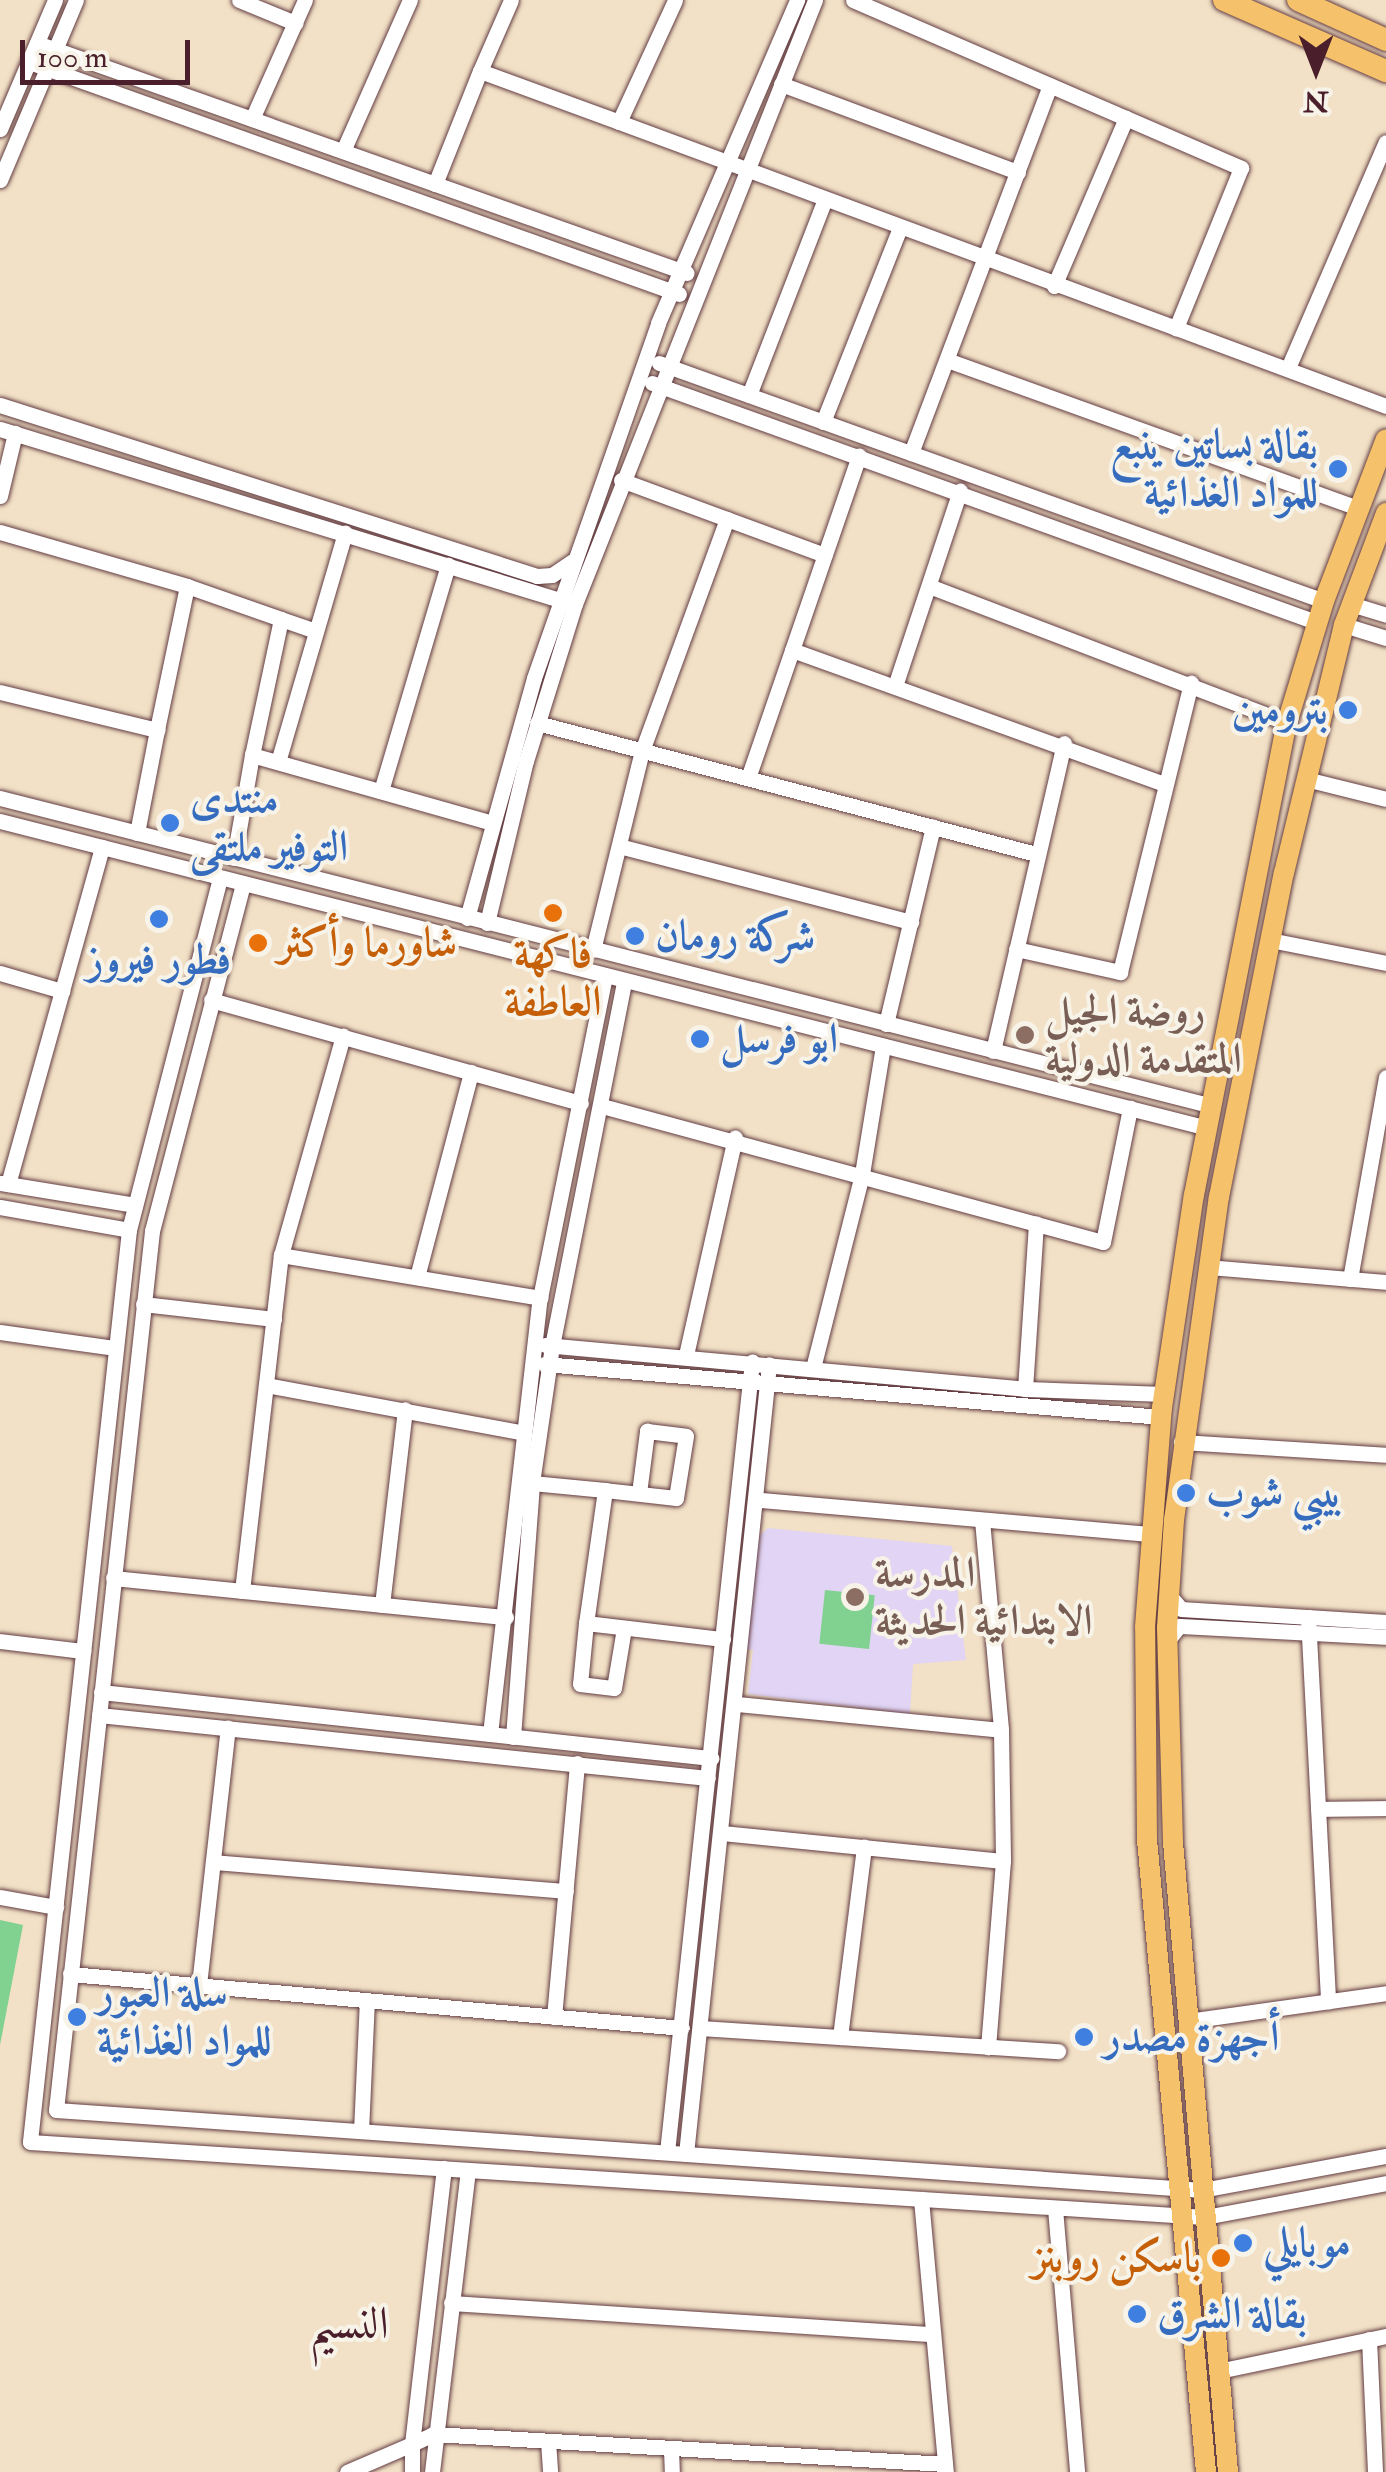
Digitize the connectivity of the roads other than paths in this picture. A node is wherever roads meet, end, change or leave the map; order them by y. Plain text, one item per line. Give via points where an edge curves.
1 (55, 0) edge
2 (76, 0) edge
3 (239, 0) edge
4 (305, 0) edge
5 (410, 0) edge
6 (510, 0) edge
7 (674, 0) edge
8 (797, 0) edge
9 (815, 0) edge
10 (853, 0) edge
11 (1224, 0) edge
12 (1298, 0) edge
13 (294, 23) junction
14 (1386, 40) edge
15 (36, 43) junction
16 (54, 50) junction
17 (29, 62) junction
18 (46, 68) junction
19 (480, 71) junction
20 (1386, 71) edge
21 (781, 84) junction
22 (1050, 85) junction
23 (6, 105) edge
24 (1126, 118) junction
25 (252, 119) junction
26 (619, 122) junction
27 (0, 129) edge
28 (1386, 142) edge
29 (343, 152) junction
30 (726, 164) junction
31 (744, 171) junction
32 (1018, 172) junction
33 (0, 180) edge
34 (434, 184) junction
35 (824, 202) junction
36 (898, 230) junction
37 (984, 260) junction
38 (680, 270) junction
39 (700, 278) junction
40 (1054, 286) junction
41 (671, 291) junction
42 (692, 298) junction
43 (1176, 328) junction
44 (646, 358) junction
45 (947, 360) junction
46 (666, 365) junction
47 (1288, 368) junction
48 (639, 378) junction
49 (658, 385) junction
50 (749, 394) junction
51 (0, 405) edge
52 (1386, 406) edge
53 (824, 422) junction
54 (7, 431) edge
55 (1386, 439) edge
56 (912, 453) junction
57 (859, 456) junction
58 (621, 480) junction
59 (960, 491) junction
60 (0, 496) edge
61 (1357, 508) junction
62 (1386, 513) edge
63 (727, 519) junction
64 (0, 532) edge
65 (345, 533) junction
66 (825, 555) junction
67 (575, 558) junction
68 (448, 565) junction
69 (187, 586) junction
70 (928, 586) junction
71 (1324, 601) junction
72 (568, 602) junction
73 (1350, 604) junction
74 (1386, 615) edge
75 (281, 619) junction
76 (1316, 622) junction
77 (1344, 626) junction
78 (316, 631) junction
79 (1386, 638) edge
80 (792, 650) junction
81 (1191, 684) junction
82 (895, 686) junction
83 (0, 692) edge
84 (537, 723) junction
85 (1287, 724) junction
86 (157, 730) junction
87 (1064, 744) junction
88 (642, 750) junction
89 (252, 754) junction
90 (278, 762) junction
91 (748, 778) junction
92 (1306, 779) junction
93 (1164, 784) junction
94 (381, 791) junction
95 (0, 798) edge
96 (1386, 800) edge
97 (0, 821) edge
98 (492, 823) junction
99 (933, 827) junction
100 (136, 833) junction
101 (619, 846) junction
102 (102, 848) junction
103 (1036, 854) junction
104 (234, 858) junction
105 (220, 878) junction
106 (243, 884) junction
107 (466, 918) junction
108 (910, 922) junction
109 (488, 924) junction
110 (1270, 940) junction
111 (1016, 949) junction
112 (593, 950) junction
113 (1386, 964) edge
114 (0, 973) edge
115 (605, 977) junction
116 (624, 982) junction
117 (62, 992) junction
118 (211, 1000) junction
119 (886, 1024) junction
120 (343, 1036) junction
121 (883, 1046) junction
122 (993, 1051) junction
123 (471, 1072) junction
124 (1386, 1077) edge
125 (582, 1102) junction
126 (602, 1106) junction
127 (1213, 1106) junction
128 (1130, 1108) junction
129 (1382, 1116) edge
130 (1208, 1128) junction
131 (1381, 1133) edge
132 (735, 1137) junction
133 (862, 1174) junction
134 (4, 1184) edge
135 (135, 1205) junction
136 (0, 1207) edge
137 (1036, 1223) junction
138 (130, 1230) junction
139 (281, 1255) junction
140 (1208, 1266) junction
141 (417, 1277) junction
142 (1350, 1279) junction
143 (1386, 1282) edge
144 (540, 1298) junction
145 (143, 1304) junction
146 (274, 1319) junction
147 (0, 1332) edge
148 (543, 1344) junction
149 (116, 1348) junction
150 (686, 1355) junction
151 (752, 1362) junction
152 (530, 1363) junction
153 (770, 1364) junction
154 (550, 1365) junction
155 (813, 1368) junction
156 (759, 1384) junction
157 (266, 1385) junction
158 (1024, 1389) junction
159 (1164, 1394) junction
160 (405, 1409) junction
161 (1161, 1417) junction
162 (520, 1432) junction
163 (1181, 1442) junction
164 (1386, 1455) edge
165 (532, 1483) junction
166 (605, 1490) junction
167 (639, 1493) junction
168 (760, 1500) junction
169 (982, 1520) junction
170 (1152, 1534) junction
171 (113, 1578) junction
172 (242, 1591) junction
173 (1169, 1595) junction
174 (382, 1605) junction
175 (506, 1616) junction
176 (1386, 1622) edge
177 (586, 1624) junction
178 (1309, 1625) junction
179 (624, 1628) junction
180 (1386, 1638) edge
181 (723, 1639) junction
182 (0, 1640) edge
183 (1168, 1641) junction
184 (84, 1651) junction
185 (101, 1692) junction
186 (737, 1704) junction
187 (98, 1715) junction
188 (228, 1728) junction
189 (1000, 1730) junction
190 (490, 1734) junction
191 (513, 1736) junction
192 (710, 1758) junction
193 (578, 1763) junction
194 (708, 1778) junction
195 (1386, 1808) edge
196 (1318, 1809) junction
197 (722, 1833) junction
198 (864, 1847) junction
199 (1003, 1861) junction
200 (213, 1862) junction
201 (566, 1892) junction
202 (0, 1897) edge
203 (56, 1907) junction
204 (70, 1974) junction
205 (200, 1986) junction
206 (1386, 1993) edge
207 (367, 2000) junction
208 (1328, 2001) junction
209 (554, 2016) junction
210 (1188, 2022) junction
211 (682, 2028) junction
212 (700, 2028) junction
213 (840, 2037) junction
214 (988, 2047) junction
215 (1058, 2051) dead end
216 (34, 2109) junction
217 (56, 2110) junction
218 (361, 2131) junction
219 (667, 2152) junction
220 (686, 2154) junction
221 (1386, 2156) edge
222 (444, 2168) junction
223 (468, 2170) junction
224 (1386, 2183) edge
225 (1179, 2188) junction
226 (1202, 2190) junction
227 (921, 2199) junction
228 (1055, 2208) junction
229 (1182, 2216) junction
230 (1205, 2217) junction
231 (451, 2304) junction
232 (933, 2334) junction
233 (1386, 2336) edge
234 (1369, 2339) junction
235 (1218, 2371) junction
236 (434, 2434) junction
237 (548, 2440) junction
238 (412, 2444) junction
239 (671, 2448) junction
240 (802, 2464) edge
241 (945, 2468) edge
242 (347, 2472) edge
243 (412, 2472) edge
244 (432, 2472) edge
245 (550, 2472) edge
246 (672, 2472) edge
247 (1077, 2472) edge
248 (1206, 2472) edge
249 (1228, 2472) edge
250 (1375, 2472) edge

1 - 15 street
2 - 16 street
3 - 13 street
4 - 13 street
5 - 29 street
6 - 19 street
7 - 26 street
8 - 30 street
9 - 21 street
10 - 22 street
11 - 20 highway
12 - 14 highway
13 - 25 street
15 - 16 street
15 - 17 street
16 - 18 street
16 - 25 street
17 - 18 street
17 - 23 street
18 - 33 street
18 - 41 street
19 - 26 street
19 - 34 street
21 - 31 street
21 - 32 street
22 - 24 street
22 - 32 street
23 - 27 street
24 - 40 street
24 - 43 street via 1241,168
25 - 29 street
26 - 30 street
28 - 47 street
29 - 34 street
30 - 31 street
30 - 38 street
31 - 35 street
31 - 39 street
32 - 37 street
34 - 38 street
35 - 36 street
35 - 50 street
36 - 37 street
36 - 53 street
37 - 40 street
37 - 45 street
38 - 39 street
38 - 41 street
39 - 42 street
40 - 43 street
41 - 42 street
41 - 44 street
42 - 46 street
43 - 47 street
44 - 46 street
44 - 48 street
45 - 56 street
45 - 61 street
46 - 49 street
46 - 50 street
47 - 52 street
48 - 49 street
48 - 67 street
49 - 57 street
49 - 58 street
50 - 53 street
51 - 67 street via 537,576 552,576
53 - 56 street
54 - 60 street
54 - 65 street
55 - 61 main road
56 - 71 street
57 - 59 street
57 - 66 street
58 - 63 street
58 - 72 street
59 - 70 street
59 - 76 street
61 - 71 main road
62 - 73 main road
63 - 66 street
63 - 88 street
64 - 69 street
65 - 68 street
65 - 78 street
66 - 80 street
67 - 72 street
68 - 72 street
68 - 94 street
69 - 75 street
69 - 86 street
70 - 81 street
70 - 82 street
71 - 76 main road
72 - 84 street
72 - 98 street
73 - 74 street
73 - 77 main road
75 - 78 street
75 - 89 street
76 - 85 main road
77 - 79 street
77 - 92 main road
78 - 90 street
80 - 82 street
80 - 91 street
81 - 85 street
81 - 93 street
82 - 87 street
83 - 86 street
84 - 88 street
84 - 109 street
85 - 127 main road
86 - 100 street
87 - 93 street
87 - 103 street
88 - 91 street
88 - 101 street
89 - 90 street
89 - 104 street
90 - 94 street
91 - 99 street
92 - 96 street
92 - 110 main road
93 - 111 street via 1120,972
94 - 98 street
95 - 100 street
97 - 102 street
98 - 107 street
99 - 103 street
99 - 108 street
100 - 104 street
101 - 108 street
101 - 112 street
102 - 105 street
102 - 117 street
103 - 111 street
104 - 107 street
105 - 106 street
105 - 135 street
106 - 115 street
106 - 118 street
107 - 109 street
108 - 119 street
109 - 112 street
110 - 113 street
110 - 140 main road
111 - 122 street
112 - 119 street
114 - 117 street
115 - 116 street
115 - 125 street
116 - 121 street
116 - 126 street
117 - 134 street
118 - 120 street
118 - 145 street via 167,1157
119 - 122 street
120 - 123 street
120 - 139 street
121 - 128 street
121 - 133 street
122 - 127 street
123 - 125 street
123 - 141 street
124 - 129 street
125 - 144 street
126 - 132 street
126 - 148 street
127 - 130 main road
128 - 130 street
128 - 137 street via 1103,1242
129 - 131 street
130 - 159 main road
131 - 142 street
132 - 133 street
132 - 150 street
133 - 137 street
133 - 155 street
134 - 135 street
135 - 138 street
136 - 138 street
137 - 158 street
138 - 149 street
139 - 141 street
139 - 146 street
140 - 142 street
140 - 163 main road
141 - 144 street
142 - 143 street
144 - 148 street
145 - 146 street
145 - 171 street
146 - 157 street
147 - 149 street
148 - 150 street
148 - 152 street
148 - 154 street
149 - 184 street
150 - 151 street
151 - 153 street
151 - 156 street
152 - 154 street
152 - 162 street
153 - 155 street
153 - 156 street
154 - 156 street
154 - 165 street
155 - 158 street
156 - 161 street
156 - 168 street
156 - 181 street
157 - 160 street
157 - 172 street
158 - 159 street
159 - 161 main road
160 - 162 street
160 - 174 street
161 - 170 main road
162 - 175 street
163 - 164 street
163 - 173 main road
165 - 166 street
165 - 191 street
166 - 167 street
166 - 177 street
167 - 167 street via 676,1498 686,1436 647,1431
168 - 169 street
168 - 186 street
169 - 170 street
169 - 189 street
170 - 225 main road via 1146,1840
171 - 172 street
171 - 185 street
172 - 174 street
173 - 178 street via 1182,1609
173 - 183 main road
174 - 175 street
175 - 190 street
176 - 178 street
177 - 179 street
177 - 179 street via 580,1684 614,1688
178 - 180 street
178 - 183 street via 1179,1626
178 - 196 street
179 - 181 street
181 - 192 street
182 - 184 street
183 - 210 main road via 1173,1842
184 - 203 street
185 - 187 street
185 - 190 street
186 - 189 street
186 - 197 street
187 - 188 street
187 - 204 street
188 - 193 street
188 - 200 street
189 - 199 street
190 - 191 street
191 - 192 street
192 - 194 street
193 - 194 street
193 - 201 street
194 - 211 street
195 - 196 street
196 - 208 street
197 - 198 street
197 - 212 street
198 - 199 street
198 - 213 street
199 - 214 street
200 - 201 street
200 - 205 street
201 - 209 street
202 - 203 street
203 - 216 street
204 - 205 street
204 - 217 street
205 - 207 street
206 - 208 street
207 - 209 street
207 - 218 street
208 - 210 street
209 - 211 street
210 - 226 main road
211 - 219 street
212 - 213 street
212 - 220 street
213 - 214 street
214 - 215 street
216 - 217 street
216 - 222 street via 30,2142
217 - 218 street
218 - 219 street
219 - 220 street
220 - 225 street
221 - 226 street
222 - 223 street
222 - 238 street
223 - 227 street
223 - 231 street
224 - 230 street
225 - 226 street
225 - 229 main road
226 - 230 main road
227 - 228 street
227 - 232 street
228 - 229 street
228 - 247 street
229 - 230 street
229 - 248 main road
230 - 235 main road
231 - 232 street
231 - 236 street
232 - 241 street
233 - 234 street
234 - 235 street
234 - 250 street
235 - 249 main road
236 - 237 street
236 - 238 street
236 - 244 street
237 - 239 street
237 - 245 street
238 - 242 street
238 - 243 street
239 - 240 street
239 - 246 street
240 - 241 street

